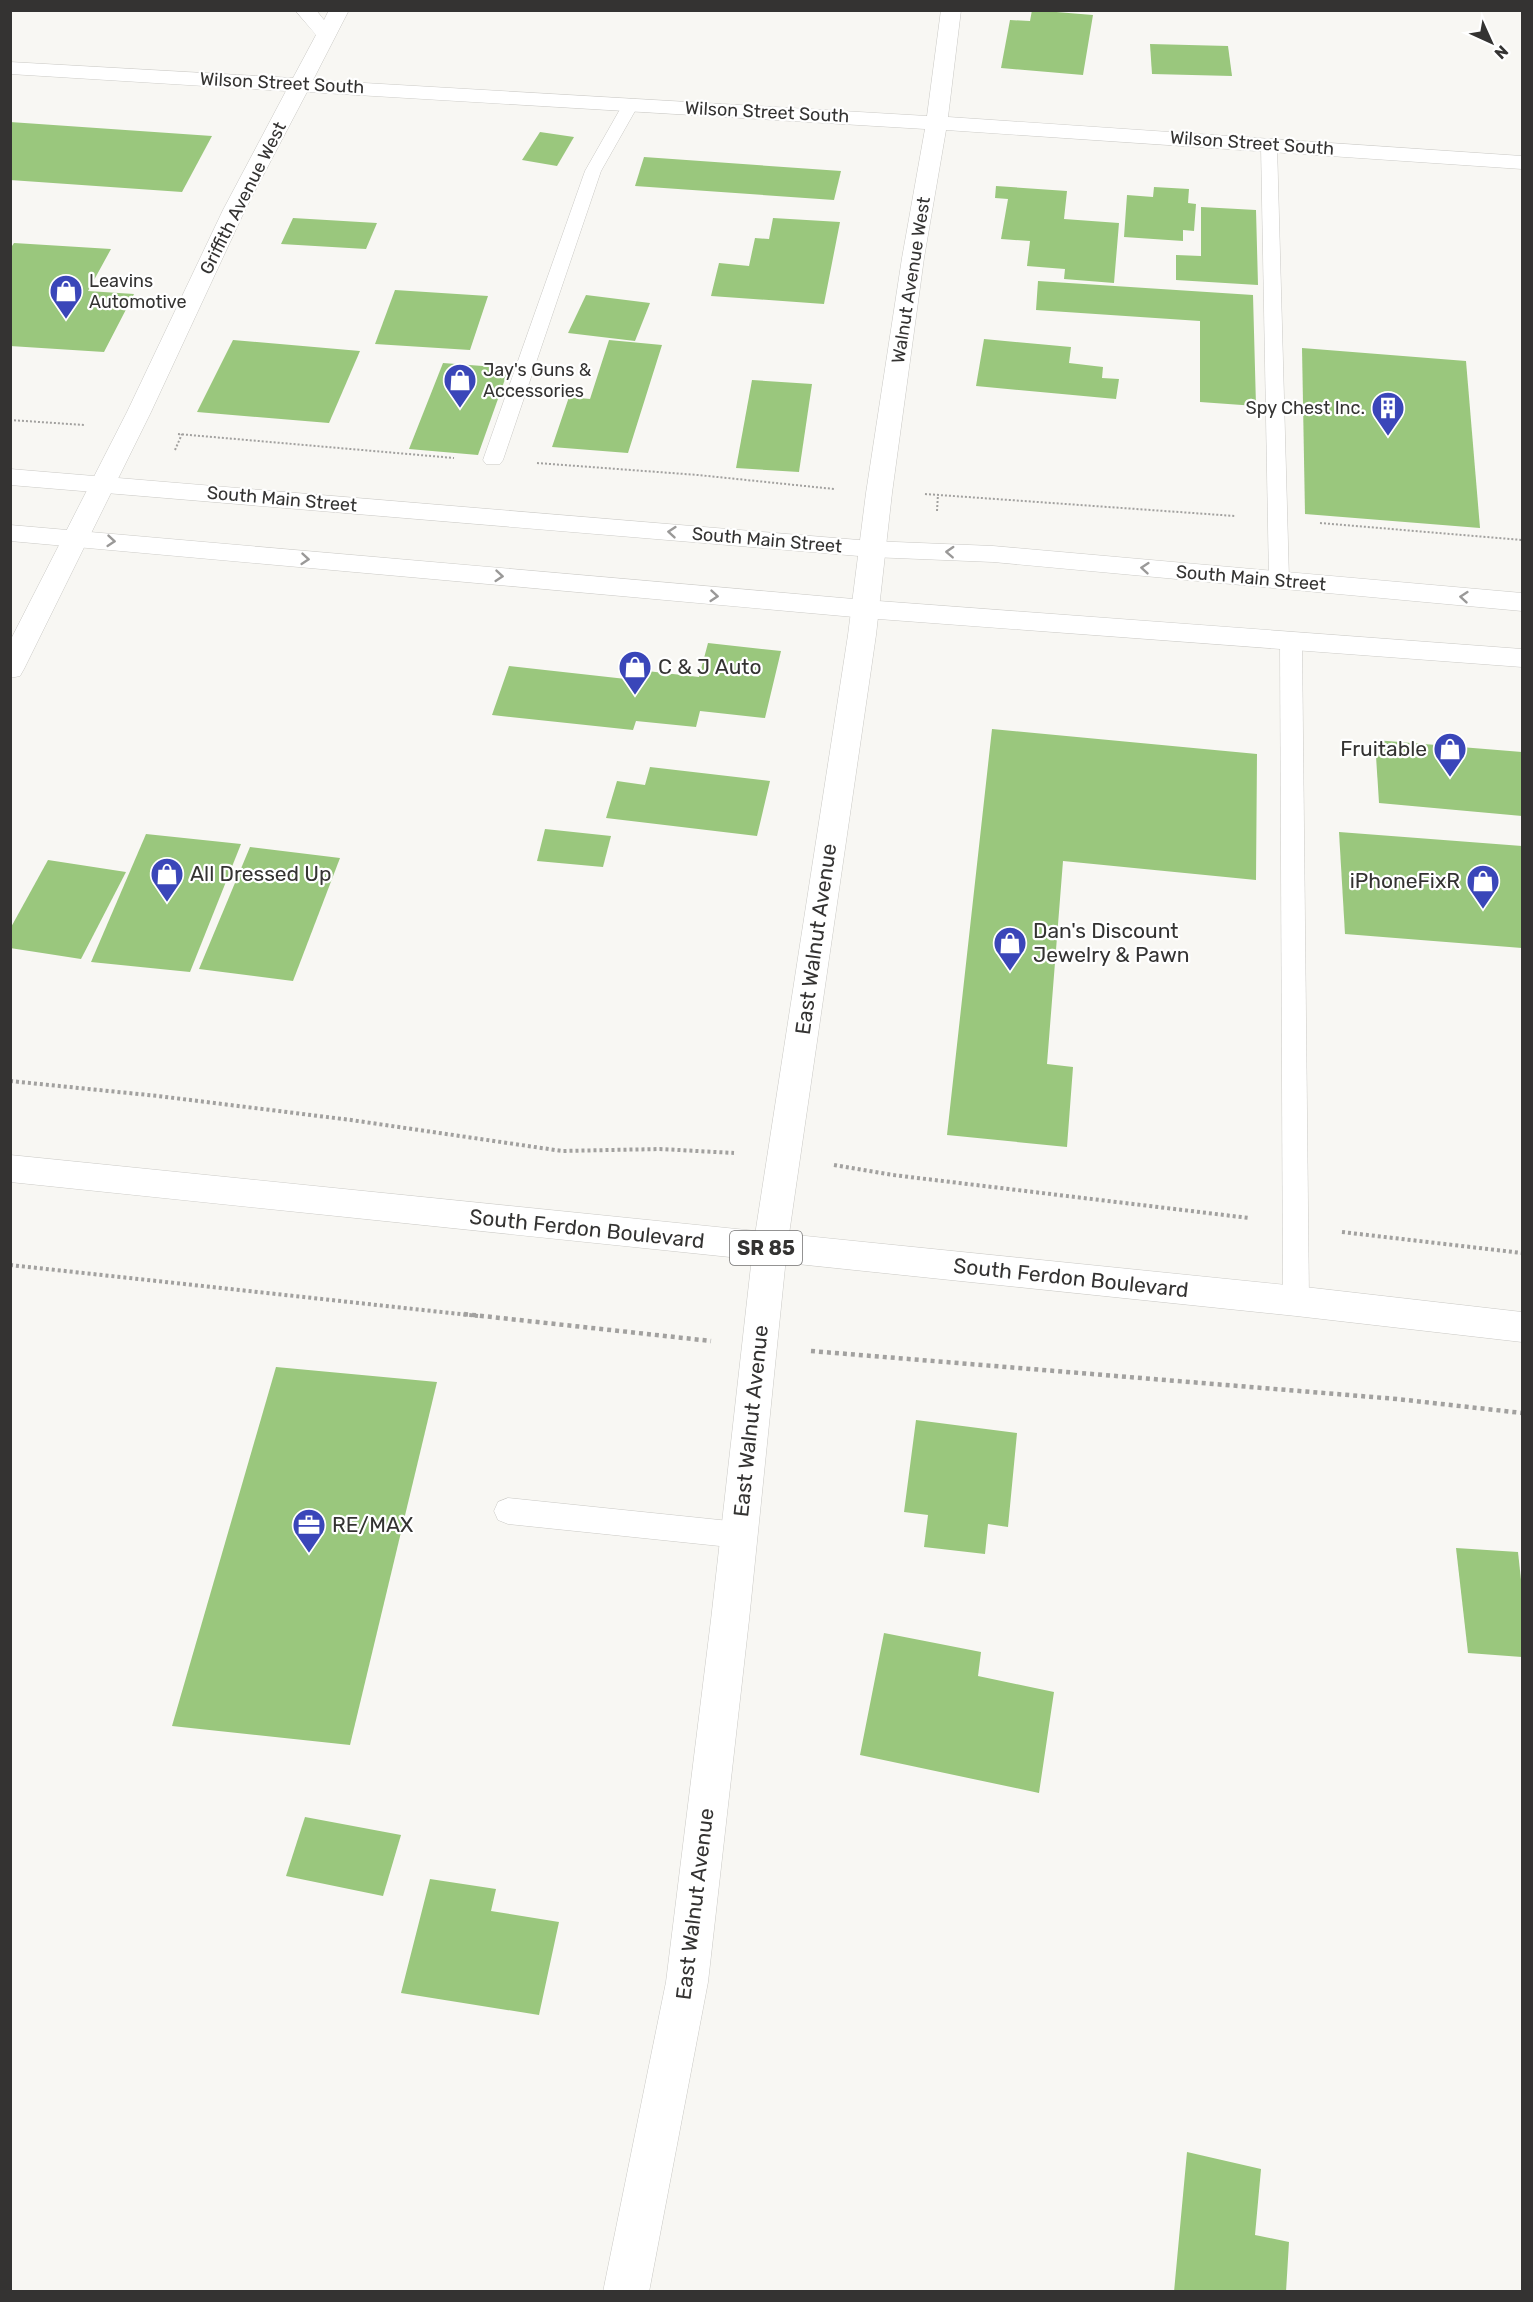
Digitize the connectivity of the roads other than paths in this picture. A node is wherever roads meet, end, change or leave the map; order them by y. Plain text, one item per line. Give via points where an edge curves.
1 (304, 10) edge
2 (339, 10) edge
3 (951, 10) edge
4 (327, 36) junction
5 (10, 68) edge
6 (302, 84) junction
7 (631, 104) junction
8 (937, 122) junction
9 (1269, 144) junction
10 (1522, 162) edge
11 (493, 460) road end
12 (10, 477) edge
13 (103, 484) junction
14 (10, 533) edge
15 (76, 538) junction
16 (871, 549) junction
17 (1279, 580) junction
18 (1522, 602) edge
19 (865, 609) junction
20 (1291, 641) junction
21 (1522, 658) edge
22 (10, 669) edge
23 (10, 1168) edge
24 (770, 1248) junction
25 (1296, 1301) junction
26 (1522, 1327) edge
27 (508, 1511) dead end
28 (739, 1535) junction
29 (626, 2292) edge

1 - 4 street
2 - 4 street, Griffith Avenue West
3 - 8 street, Walnut Avenue West
4 - 6 street, Griffith Avenue West
5 - 6 street, Wilson Street South
6 - 7 street, Wilson Street South
6 - 13 street, Griffith Avenue West via 234,210
7 - 8 street, Wilson Street South
7 - 11 lane via 593,171
8 - 9 street, Wilson Street South
8 - 16 street, Walnut Avenue West
9 - 10 street, Wilson Street South
9 - 17 lane
12 - 13 street, South Main Street
13 - 15 street, Griffith Avenue West
16 -> 13 street, South Main Street
14 - 15 street
15 -> 19 street
15 - 22 street, Griffith Avenue West
17 -> 16 street, South Main Street via 993,554
16 - 19 street, East Walnut Avenue
18 -> 17 street, South Main Street
19 - 20 street
19 - 24 street, East Walnut Avenue
20 - 21 street
20 - 25 lane
23 - 24 street, South Ferdon Boulevard / SR 85
24 - 25 street, South Ferdon Boulevard / SR 85
24 - 28 street, East Walnut Avenue
25 - 26 street, South Ferdon Boulevard / SR 85
27 - 28 lane
28 - 29 street, East Walnut Avenue via 687,1982

